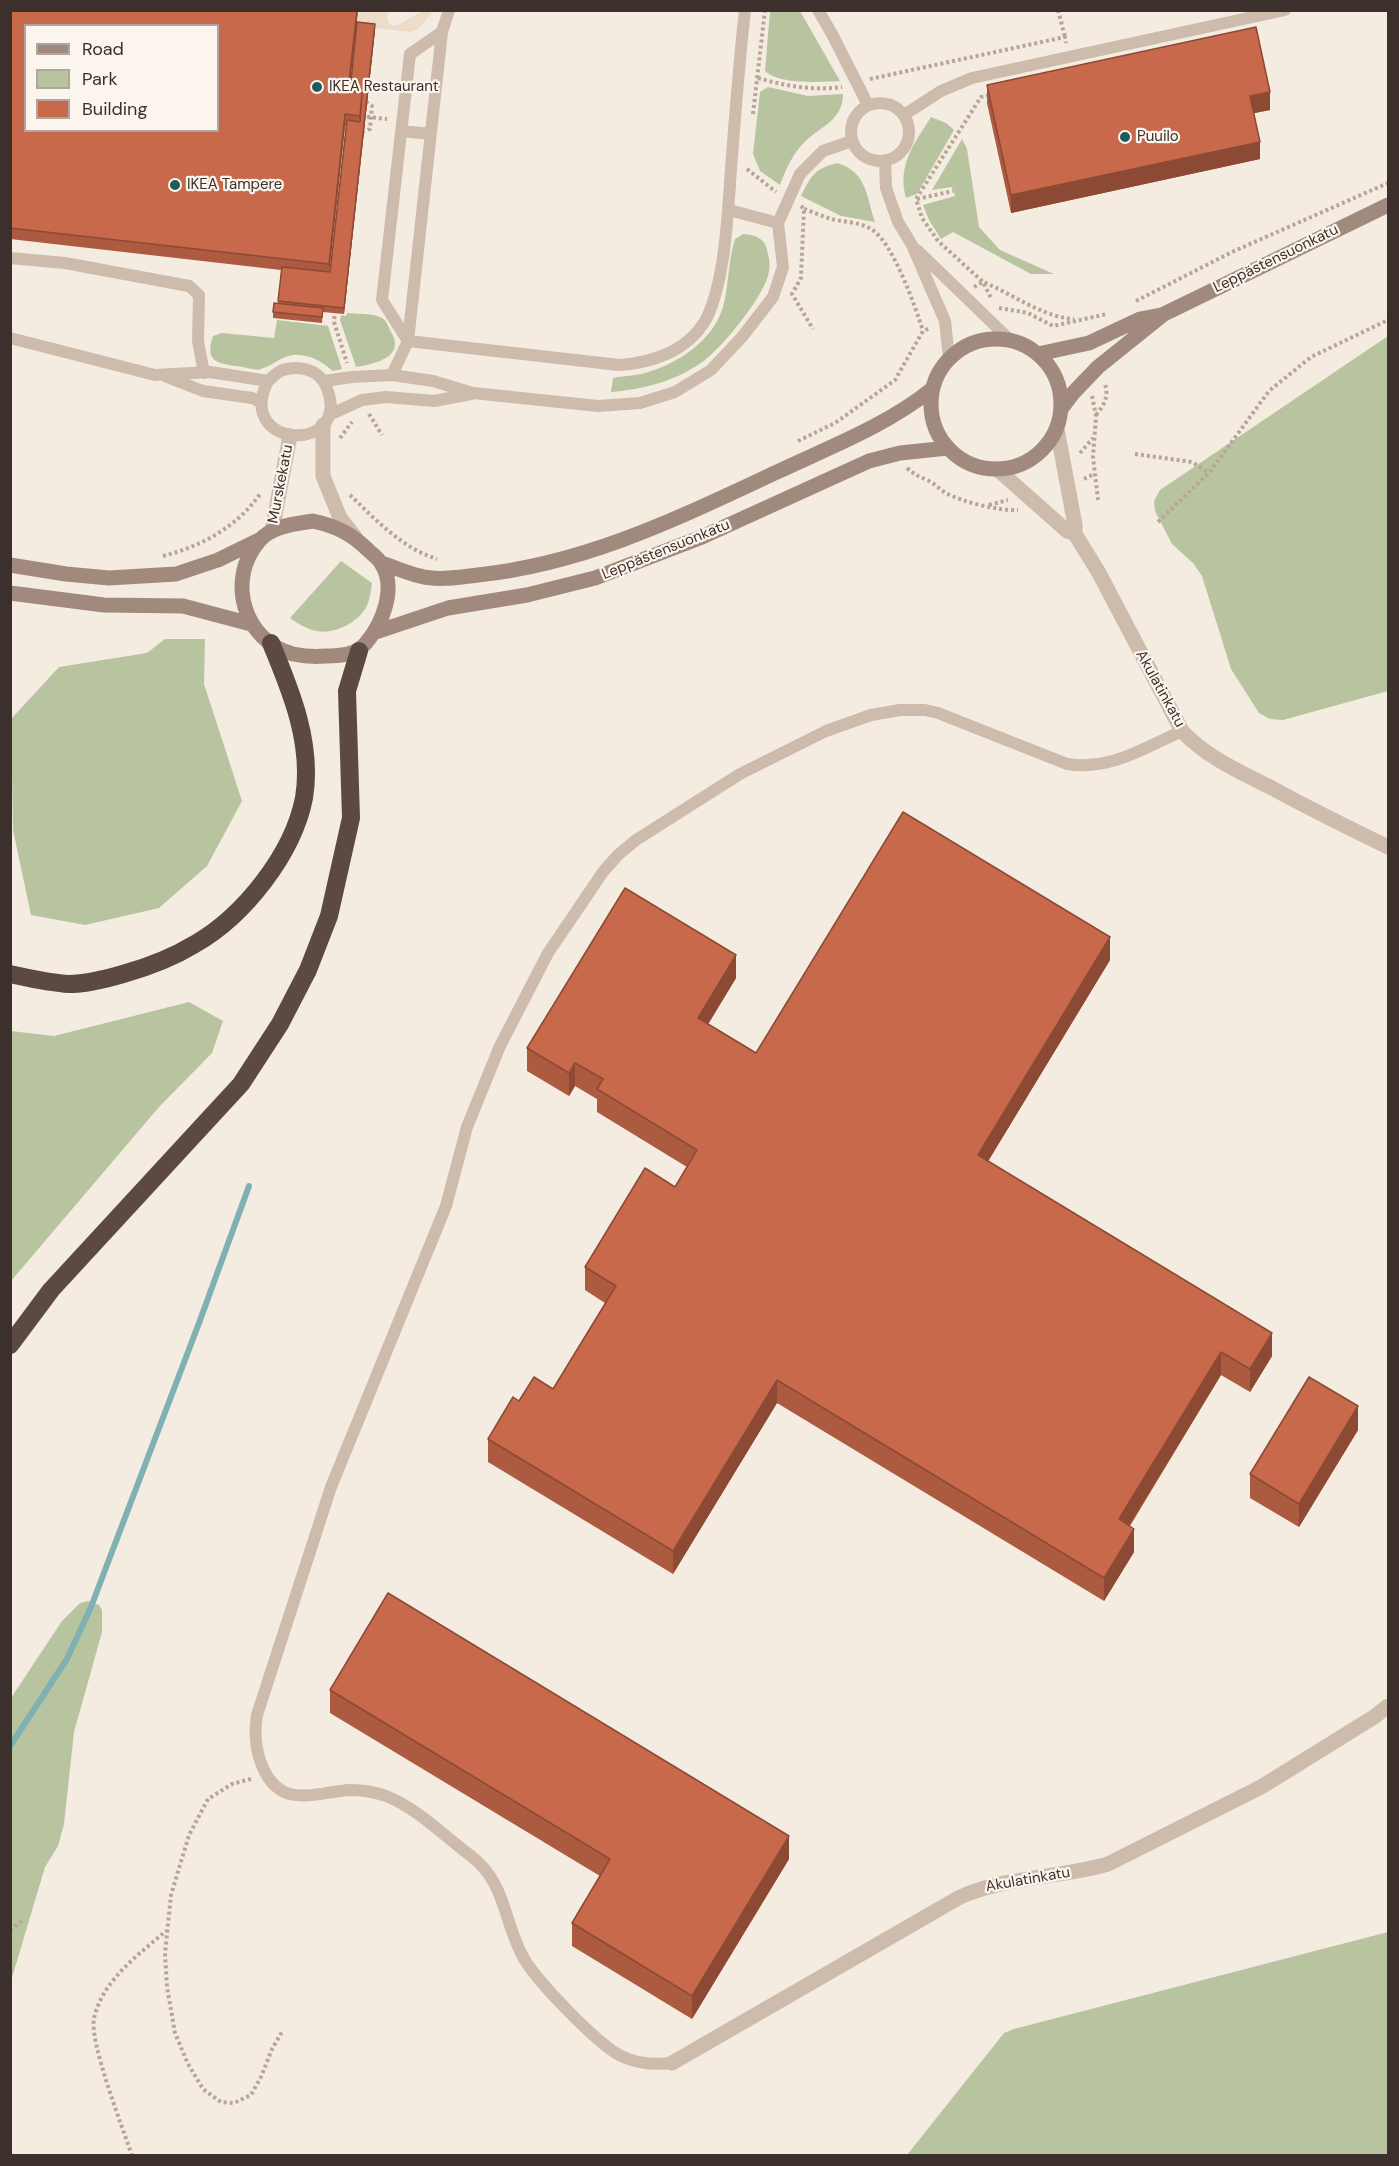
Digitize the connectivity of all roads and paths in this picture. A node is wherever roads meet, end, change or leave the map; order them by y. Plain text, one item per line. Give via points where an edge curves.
1 (449, 10) edge
2 (745, 10) edge
3 (765, 10) edge
4 (818, 10) edge
5 (1058, 10) edge
6 (1285, 10) edge
7 (442, 32) junction
8 (1065, 37) junction
9 (1069, 56) junction
10 (758, 78) junction
11 (856, 83) junction
12 (990, 94) edge
13 (358, 97) edge
14 (868, 105) junction
15 (904, 115) junction
16 (361, 116) edge
17 (371, 117) junction
18 (752, 124) dead end
19 (401, 131) junction
20 (431, 134) junction
21 (354, 135) edge
22 (852, 141) junction
23 (748, 158) dead end
24 (885, 160) junction
25 (1389, 183) edge
26 (953, 191) dead end
27 (789, 199) junction
28 (916, 199) junction
29 (1389, 205) edge
30 (804, 209) junction
31 (729, 210) junction
32 (778, 223) junction
33 (912, 245) junction
34 (10, 258) edge
35 (983, 282) junction
36 (336, 298) edge
37 (1126, 305) dead end
38 (999, 308) dead end
39 (1116, 309) dead end
40 (1164, 314) junction
41 (1389, 320) edge
42 (813, 329) dead end
43 (10, 338) edge
44 (1010, 340) junction
45 (408, 342) junction
46 (1038, 354) junction
47 (949, 359) junction
48 (204, 373) junction
49 (392, 375) junction
50 (163, 376) junction
51 (352, 377) junction
52 (895, 380) junction
53 (268, 381) junction
54 (324, 381) junction
55 (932, 389) junction
56 (473, 393) junction
57 (362, 400) junction
58 (261, 402) junction
59 (1061, 409) junction
60 (368, 413) junction
61 (899, 413) junction
62 (1096, 416) dead end
63 (326, 420) junction
64 (1057, 429) junction
65 (382, 435) dead end
66 (290, 436) junction
67 (1093, 438) junction
68 (795, 442) dead end
69 (337, 448) dead end
70 (948, 448) junction
71 (910, 451) junction
72 (1135, 454) dead end
73 (997, 469) junction
74 (1065, 469) junction
75 (1209, 473) junction
76 (345, 487) dead end
77 (261, 493) dead end
78 (1028, 495) junction
79 (1098, 500) dead end
80 (1158, 522) dead end
81 (1075, 534) junction
82 (265, 536) junction
83 (355, 537) junction
84 (154, 558) dead end
85 (446, 562) dead end
86 (381, 563) junction
87 (10, 565) edge
88 (10, 593) edge
89 (250, 624) junction
90 (376, 632) junction
91 (271, 643) junction
92 (359, 651) junction
93 (1182, 730) junction
94 (1389, 847) edge
95 (10, 974) edge
96 (10, 1345) edge
97 (1389, 1706) edge
98 (266, 1774) junction
99 (23, 1920) dead end
100 (10, 1930) edge
101 (167, 1930) junction
102 (283, 2030) dead end
103 (672, 2063) joint
104 (132, 2156) edge

1 - 7 lane
2 - 31 lane
3 - 10 path
4 - 11 lane
5 - 8 path
6 - 9 lane
7 - 19 lane via 410,54
7 - 20 lane
8 - 9 path
8 - 11 path
9 - 15 lane via 972,78 940,91
10 - 11 path via 814,89
10 - 18 path
11 - 14 lane
12 - 28 path via 981,97
13 - 17 path via 372,106
14 - 15 lane via 885,103
14 - 22 lane via 854,117
15 - 24 lane via 908,125 905,146
16 - 17 path
17 - 21 path via 370,129
19 - 20 lane
19 - 45 lane via 382,300
20 - 45 lane
22 - 24 lane via 867,158
22 - 27 lane via 823,151 800,174
23 - 27 path via 747,170
24 - 33 lane via 886,188 898,222
25 - 37 path via 1232,252
26 - 28 path
27 - 30 path
27 - 32 lane
28 - 35 path via 922,218 938,241
29 - 40 main road, Leppästensuonkatu
30 - 42 path via 801,278 792,294
30 - 52 path via 869,227 888,249 923,331
31 - 32 lane
31 - 45 lane via 714,300 704,322 691,338 657,358 620,366
32 - 56 lane via 783,267 773,297 711,370 675,392 640,403 598,406
33 - 44 lane
33 - 47 lane via 945,321
34 - 48 lane via 65,263 189,286 199,295 198,341
35 - 38 path
35 - 39 path via 1065,318 1107,314
36 - 51 path via 334,322
40 - 46 main road, Leppästensuonkatu via 1140,319 1089,343
40 - 59 main road, Leppästensuonkatu via 1098,367
41 - 75 path via 1311,357 1269,391
43 - 50 lane
44 - 46 main road
44 - 47 main road via 977,341
45 - 49 lane
46 - 59 main road via 1056,379
47 - 55 main road
48 - 50 lane
48 - 53 lane
49 - 51 lane
49 - 56 lane via 434,381
50 - 58 lane via 204,391
51 - 54 lane
52 - 61 path
52 - 68 path via 835,423
53 - 54 lane via 280,371 296,367 312,371
53 - 58 lane
54 - 63 lane via 331,397
55 - 61 main road, Leppästensuonkatu
55 - 70 main road via 933,421
56 - 57 lane via 434,401 386,397
57 - 60 path
57 - 63 lane
58 - 66 lane via 265,418 275,430
59 - 64 main road
60 - 65 path
60 - 69 path via 352,422 339,438
61 - 86 main road, Leppästensuonkatu via 655,528 599,549 527,568 446,578 421,577
62 - 67 path
63 - 66 lane via 313,432
63 - 83 street via 323,476 340,518
64 - 73 main road via 1047,446 1032,459
64 - 74 street, Akulatinkatu
66 - 82 street, Murskekatu
67 - 74 path
67 - 79 path
70 - 71 main road, Leppästensuonkatu
70 - 73 main road via 962,460
71 - 78 path via 928,480 961,500 988,505
71 - 90 main road, Leppästensuonkatu via 869,461 702,537 605,575 527,595 448,608
72 - 75 path via 1192,462
73 - 78 street, Akulatinkatu
74 - 81 street, Akulatinkatu
75 - 80 path
76 - 85 path via 394,537 426,556
77 - 84 path via 235,522 217,534
78 - 81 street, Akulatinkatu
81 - 93 street, Akulatinkatu
82 - 83 main road via 289,524 313,521 333,525
82 - 87 main road via 218,560 176,574 109,578
82 - 89 main road via 246,564 241,581
83 - 86 main road
86 - 90 main road via 388,582 386,604
88 - 89 main road via 104,605 183,606
89 - 91 main road
90 - 92 main road
91 - 92 main road via 292,654 315,657
91 - 95 highway via 291,690 305,773 297,822 284,852 265,879 224,923 196,944 166,959 103,980 69,984
92 - 96 highway via 347,691 351,819 329,916 308,970 280,1024 241,1084 51,1290
93 - 94 street, Akulatinkatu via 1220,761
93 - 98 lane via 1116,761 1084,767 1067,764 938,713 900,710 872,715 826,731 740,774 636,840 603,872 548,953 500,1046 467,1127 446,1206 331,1487 257,1715 255,1745
97 - 103 street, Akulatinkatu via 1261,1787 1108,1864 1002,1882 960,1897
98 - 101 path via 232,1784 208,1799 189,1835 171,1895
98 - 103 lane via 292,1796 365,1791 409,1808 488,1872 504,1903 522,1956 533,1973 595,2036 633,2061
99 - 100 path
101 - 102 path via 167,1988 175,2033 203,2089 221,2102 234,2103 251,2096
101 - 104 path via 126,1966 104,1994 94,2020 98,2052

